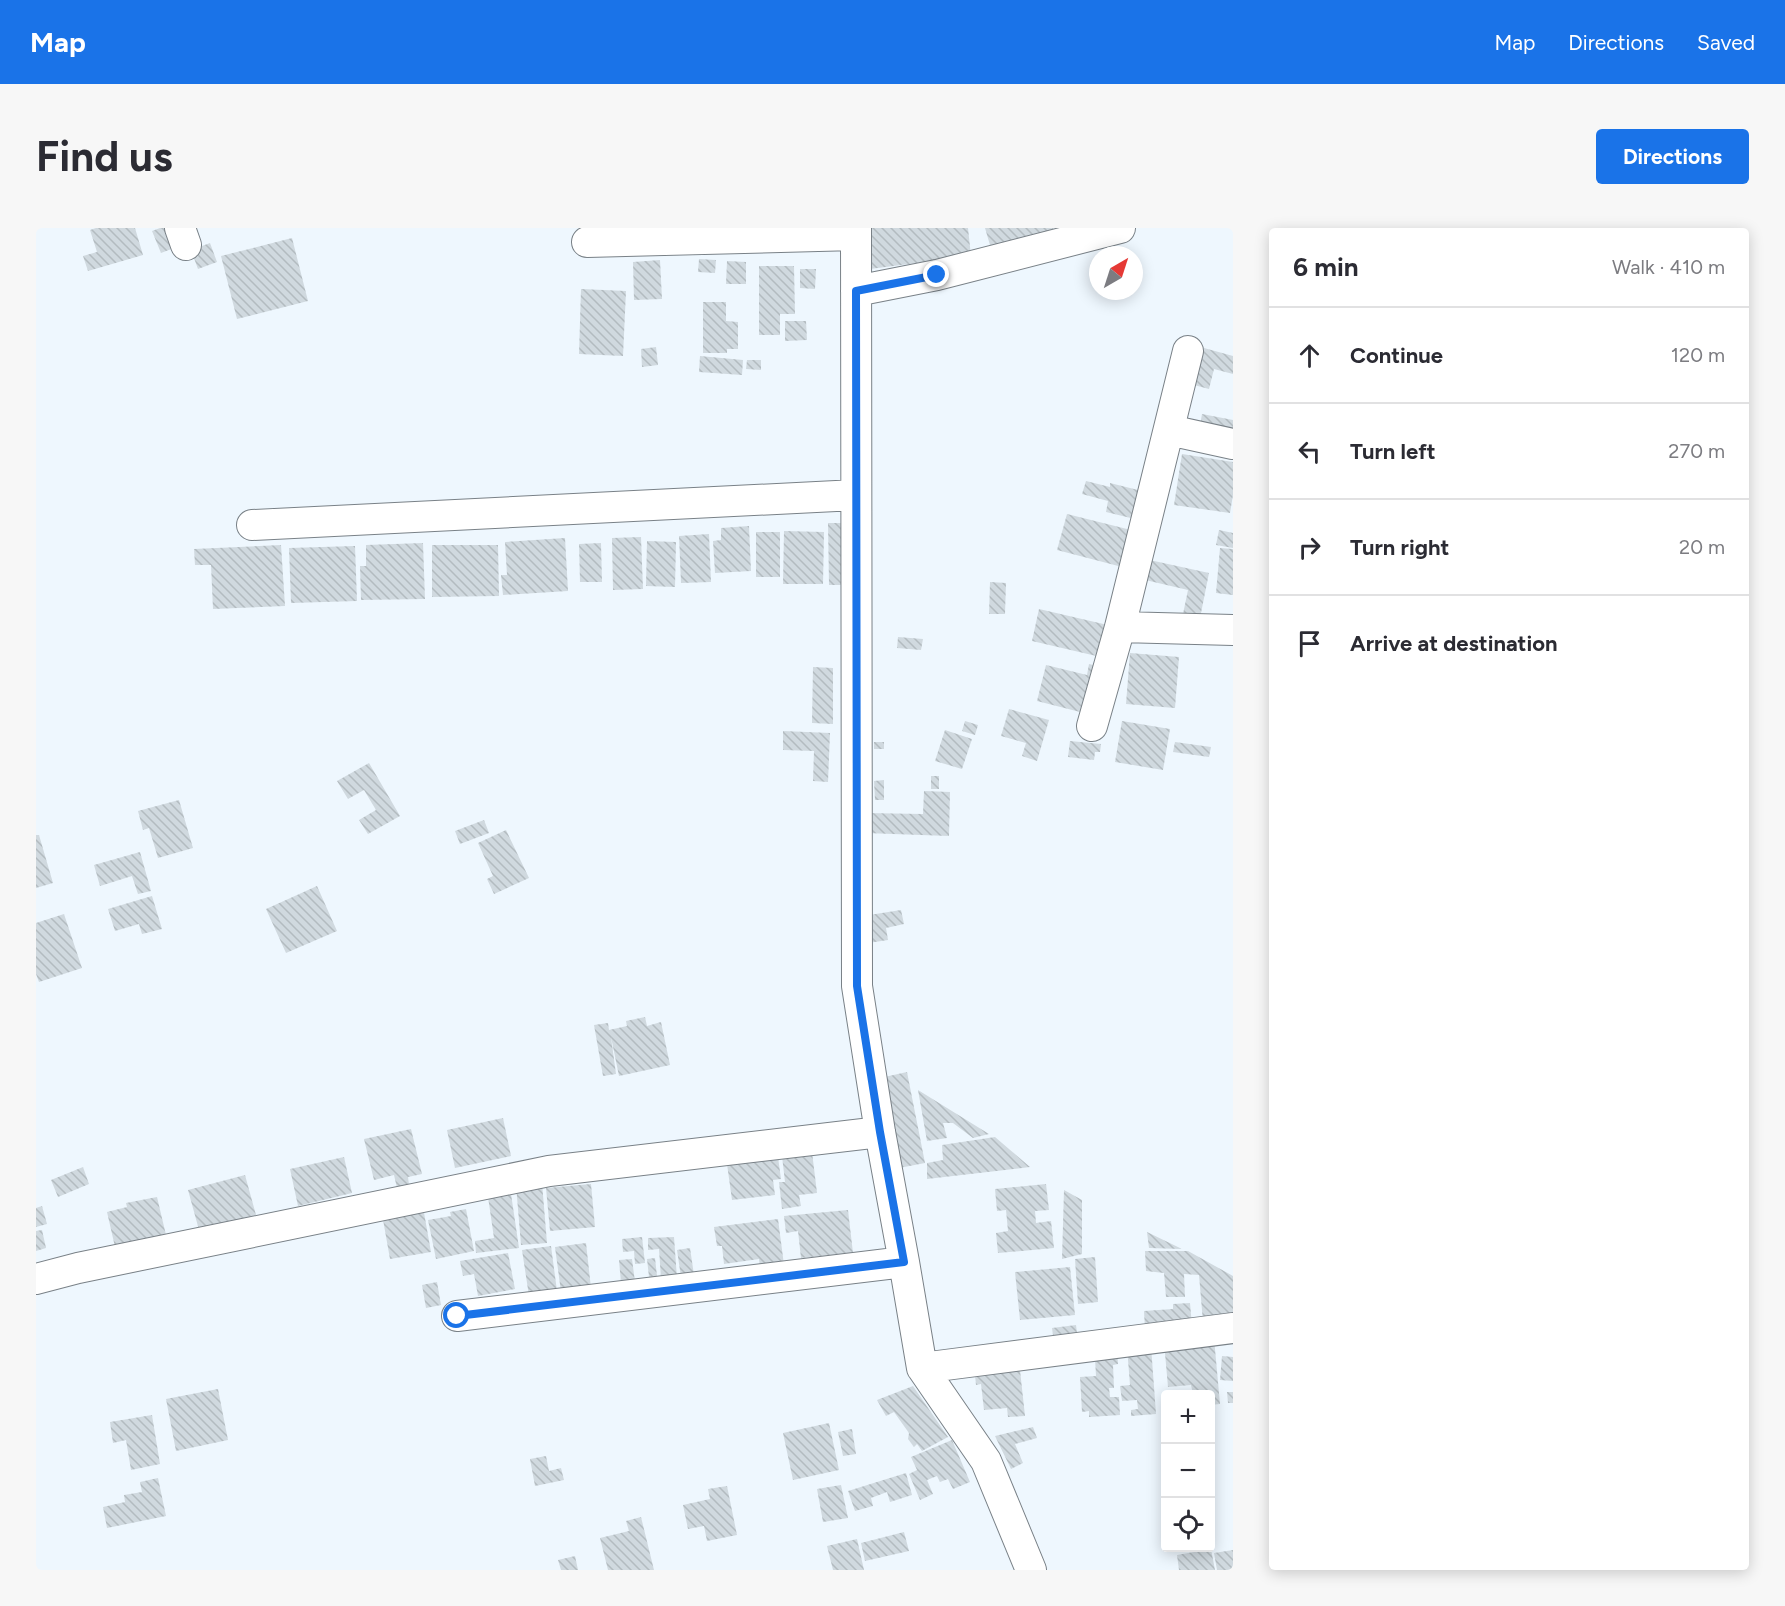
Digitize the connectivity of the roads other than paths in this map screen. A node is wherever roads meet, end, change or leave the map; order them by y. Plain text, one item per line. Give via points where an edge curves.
1 (1120, 228) edge
2 (856, 231) edge
3 (586, 242) dead end
4 (856, 291) junction
5 (1188, 351) dead end
6 (1169, 430) junction
7 (1233, 444) edge
8 (856, 495) junction
9 (252, 525) dead end
10 (1120, 627) junction
11 (1233, 630) edge
12 (1092, 726) dead end
13 (880, 1132) junction
14 (904, 1262) junction
15 (36, 1279) edge
16 (457, 1316) dead end
17 (1233, 1328) edge
18 (922, 1368) junction
19 (1030, 1570) edge

1 - 4 street via 937,275
2 - 3 street
2 - 4 street
4 - 8 street
5 - 6 street
6 - 7 street
6 - 10 street
8 - 9 street
8 - 13 street via 857,986
10 - 11 street
10 - 12 street
13 - 14 street
13 - 15 street via 549,1171
14 - 16 street
14 - 18 street
17 - 18 street
18 - 19 street via 986,1461

